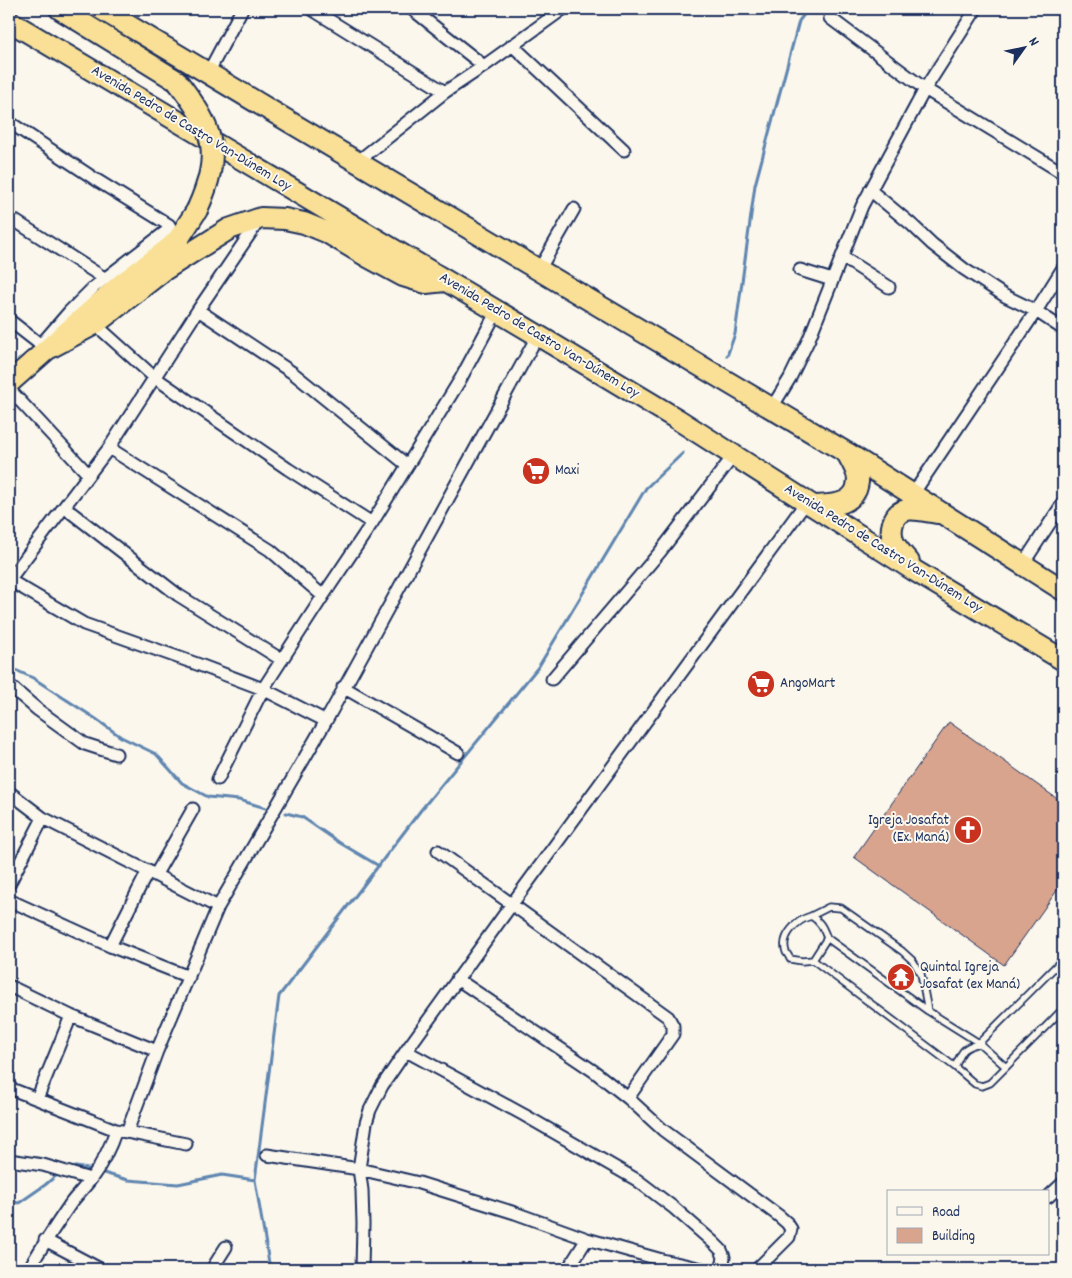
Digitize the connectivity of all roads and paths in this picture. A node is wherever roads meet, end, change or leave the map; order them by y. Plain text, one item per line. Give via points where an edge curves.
1 (60, 9) edge
2 (102, 9) edge
3 (242, 9) edge
4 (412, 9) edge
5 (563, 9) edge
6 (976, 9) edge
7 (313, 10) edge
8 (830, 18) dead end
9 (9, 21) edge
10 (512, 45) junction
11 (484, 66) junction
12 (208, 73) junction
13 (925, 89) junction
14 (445, 92) junction
15 (9, 122) edge
16 (624, 150) dead end
17 (357, 162) junction
18 (1063, 173) edge
19 (870, 190) junction
20 (574, 209) dead end
21 (9, 217) edge
22 (261, 218) junction
23 (842, 257) junction
24 (1063, 268) edge
25 (539, 270) junction
26 (800, 270) dead end
27 (104, 278) junction
28 (832, 280) junction
29 (447, 281) junction
30 (889, 287) dead end
31 (198, 310) junction
32 (497, 311) junction
33 (1036, 312) junction
34 (9, 320) edge
35 (95, 324) junction
36 (1063, 329) edge
37 (538, 335) junction
38 (42, 350) junction
39 (154, 377) junction
40 (9, 383) edge
41 (9, 389) edge
42 (771, 409) junction
43 (109, 448) junction
44 (847, 452) junction
45 (734, 455) junction
46 (407, 465) junction
47 (88, 474) junction
48 (913, 494) junction
49 (1063, 502) edge
50 (810, 503) junction
51 (64, 507) junction
52 (945, 514) junction
53 (372, 523) junction
54 (1023, 564) junction
55 (915, 570) junction
56 (9, 580) edge
57 (1063, 590) edge
58 (322, 596) junction
59 (282, 660) junction
60 (1063, 660) edge
61 (552, 679) dead end
62 (9, 685) edge
63 (344, 687) junction
64 (263, 689) junction
65 (326, 721) junction
66 (458, 753) dead end
67 (116, 754) dead end
68 (218, 779) dead end
69 (9, 792) edge
70 (193, 809) dead end
71 (43, 818) junction
72 (438, 851) dead end
73 (152, 873) junction
74 (9, 884) edge
75 (9, 900) edge
76 (512, 904) junction
77 (218, 907) junction
78 (811, 916) junction
79 (827, 938) junction
80 (110, 946) junction
81 (1063, 959) edge
82 (813, 960) junction
83 (189, 978) junction
84 (457, 979) junction
85 (9, 986) edge
86 (1063, 1009) edge
87 (928, 1011) junction
88 (71, 1016) junction
89 (979, 1043) junction
90 (157, 1051) junction
91 (406, 1051) junction
92 (956, 1067) junction
93 (1006, 1067) junction
94 (9, 1088) edge
95 (628, 1098) junction
96 (37, 1099) junction
97 (121, 1131) junction
98 (186, 1144) dead end
99 (267, 1155) dead end
100 (9, 1160) edge
101 (359, 1169) junction
102 (90, 1180) junction
103 (1063, 1183) edge
104 (1050, 1195) edge
105 (587, 1239) junction
106 (45, 1240) junction
107 (226, 1247) dead end
108 (29, 1269) edge
109 (100, 1269) edge
110 (212, 1269) edge
111 (362, 1269) edge
112 (568, 1269) edge
113 (697, 1269) edge
114 (722, 1269) edge
115 (757, 1269) edge

1 - 38 highway, bridge via 177,81 200,114 210,136 211,170 206,191 179,238
2 - 12 highway
3 - 12 street
4 - 11 street
5 - 10 street
6 - 13 street
7 - 14 street
8 - 13 street
9 - 29 highway, Avenida Pedro de Castro Van-Dúnem Loy
10 - 11 street
10 - 16 street
11 - 14 street
12 - 17 highway
13 - 18 street
13 - 19 street
14 - 17 street
15 - 27 street via 169,225 168,230
17 - 25 highway
19 - 23 street
19 - 33 street via 964,269
20 - 25 street
21 - 27 street
22 - 29 highway via 304,223 403,276 426,283
22 - 31 street
22 - 35 highway via 229,229 204,244 164,270
23 - 28 street
23 - 30 street
24 - 33 street
25 - 42 highway
26 - 28 street
27 - 38 street via 69,312
28 - 42 street via 790,378
29 - 32 highway, Avenida Pedro de Castro Van-Dúnem Loy
31 - 39 street
31 - 46 street via 292,373
32 - 37 highway, Avenida Pedro de Castro Van-Dúnem Loy
32 - 46 street via 460,380
33 - 36 street
33 - 48 street
34 - 38 street
35 - 38 highway
35 - 39 street
37 - 45 highway, Avenida Pedro de Castro Van-Dúnem Loy
37 - 63 street
38 - 40 highway
39 - 43 street
39 - 53 street
41 - 47 street
42 - 44 highway
43 - 47 street
43 - 58 street via 270,550
44 - 48 highway
44 - 50 highway via 858,481 853,495 840,504
45 - 50 highway, Avenida Pedro de Castro Van-Dúnem Loy
45 - 61 street via 660,552
46 - 53 street
47 - 51 street
48 - 52 highway
49 - 54 street
50 - 55 highway, Avenida Pedro de Castro Van-Dúnem Loy
50 - 76 street
51 - 56 street
51 - 59 street via 178,595
52 - 54 highway
52 - 55 highway via 907,510 893,521 895,543
53 - 58 street
54 - 57 highway
55 - 60 highway, Avenida Pedro de Castro Van-Dúnem Loy
56 - 64 street via 84,624
58 - 59 street
59 - 64 street
62 - 67 street via 85,744
63 - 65 street
63 - 66 street
64 - 65 street
64 - 68 street
65 - 77 street
69 - 71 street
70 - 73 street
71 - 73 street
71 - 74 street
72 - 76 street
73 - 77 street
73 - 80 street
75 - 80 street
76 - 84 street
76 - 95 street via 668,1017 673,1034
77 - 83 street
78 - 79 lane via 818,920
78 - 82 lane via 794,926 786,938 786,950 790,959
78 - 87 lane via 829,907 842,908 902,951 921,974
79 - 82 lane
79 - 87 lane
80 - 83 street
81 - 89 lane
82 - 92 lane
83 - 90 street
84 - 91 street
84 - 95 street
85 - 88 street
86 - 93 lane
87 - 89 lane
88 - 90 street
88 - 96 street
89 - 92 lane via 967,1046
89 - 93 lane
90 - 97 street
91 - 101 street via 370,1110
91 - 114 street via 637,1180 714,1242 724,1257
92 - 93 lane via 975,1084 982,1086
94 - 96 street
95 - 115 street via 662,1130 787,1223 791,1229 789,1236
96 - 97 street
97 - 98 street
97 - 102 street
99 - 101 street
100 - 102 street via 43,1165
101 - 105 street via 440,1189
101 - 111 street
102 - 106 street
103 - 104 street
105 - 112 street
105 - 113 street
106 - 108 street
106 - 109 street
107 - 110 street

